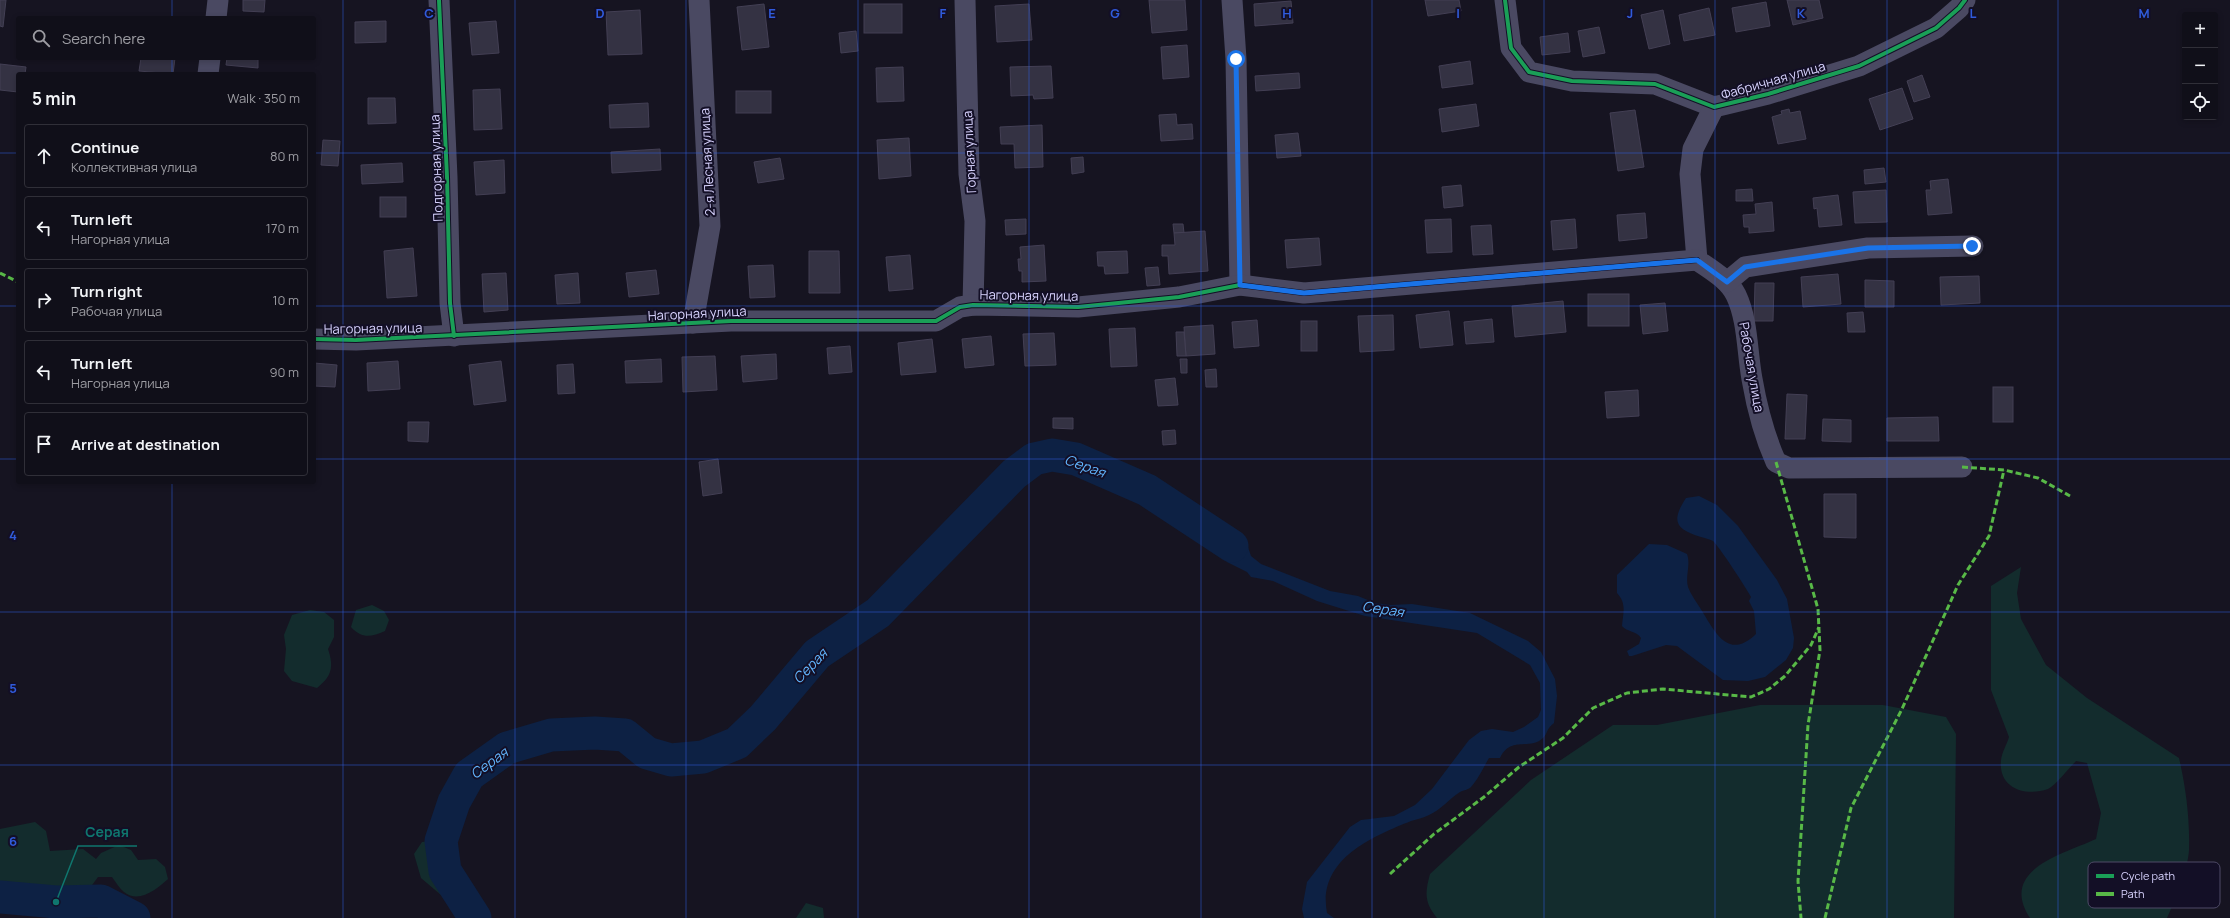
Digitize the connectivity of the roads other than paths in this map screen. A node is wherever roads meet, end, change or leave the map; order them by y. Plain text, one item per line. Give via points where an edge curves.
1 (218, 0) edge
2 (439, 0) edge
3 (698, 0) edge
4 (965, 0) edge
5 (1232, 0) edge
6 (1505, 0) edge
7 (1964, 0) edge
8 (216, 16) edge
9 (210, 60) edge
10 (208, 72) edge
11 (1714, 107) junction
12 (1972, 246) dead end
13 (1697, 260) junction
14 (1727, 282) junction
15 (1240, 285) junction
16 (973, 305) junction
17 (693, 323) junction
18 (454, 336) junction
19 (316, 339) edge
20 (1962, 466) dead end

1 - 8 street
2 - 18 street, Подгорная улица via 450,303
3 - 17 street, 2-я Лесная улица via 710,226
4 - 16 street, Горная улица via 969,174 975,221
5 - 15 street via 1236,59
6 - 11 street, Фабричная улица via 1510,48 1529,72 1572,81 1655,84
7 - 11 street, Фабричная улица via 1959,8 1936,28 1859,66 1768,94
9 - 10 street
11 - 13 street via 1693,149 1690,174
12 - 14 street via 1868,248 1745,267
13 - 14 street, Рабочая улица
13 - 15 street, Нагорная улица via 1304,293
14 - 20 street, Рабочая улица via 1736,295 1743,316 1752,380 1764,434 1776,462 1789,468
15 - 16 street, Нагорная улица via 1179,297 1078,307
16 - 17 street, Нагорная улица via 960,307 936,320
17 - 18 street, Нагорная улица
18 - 19 street, Нагорная улица

